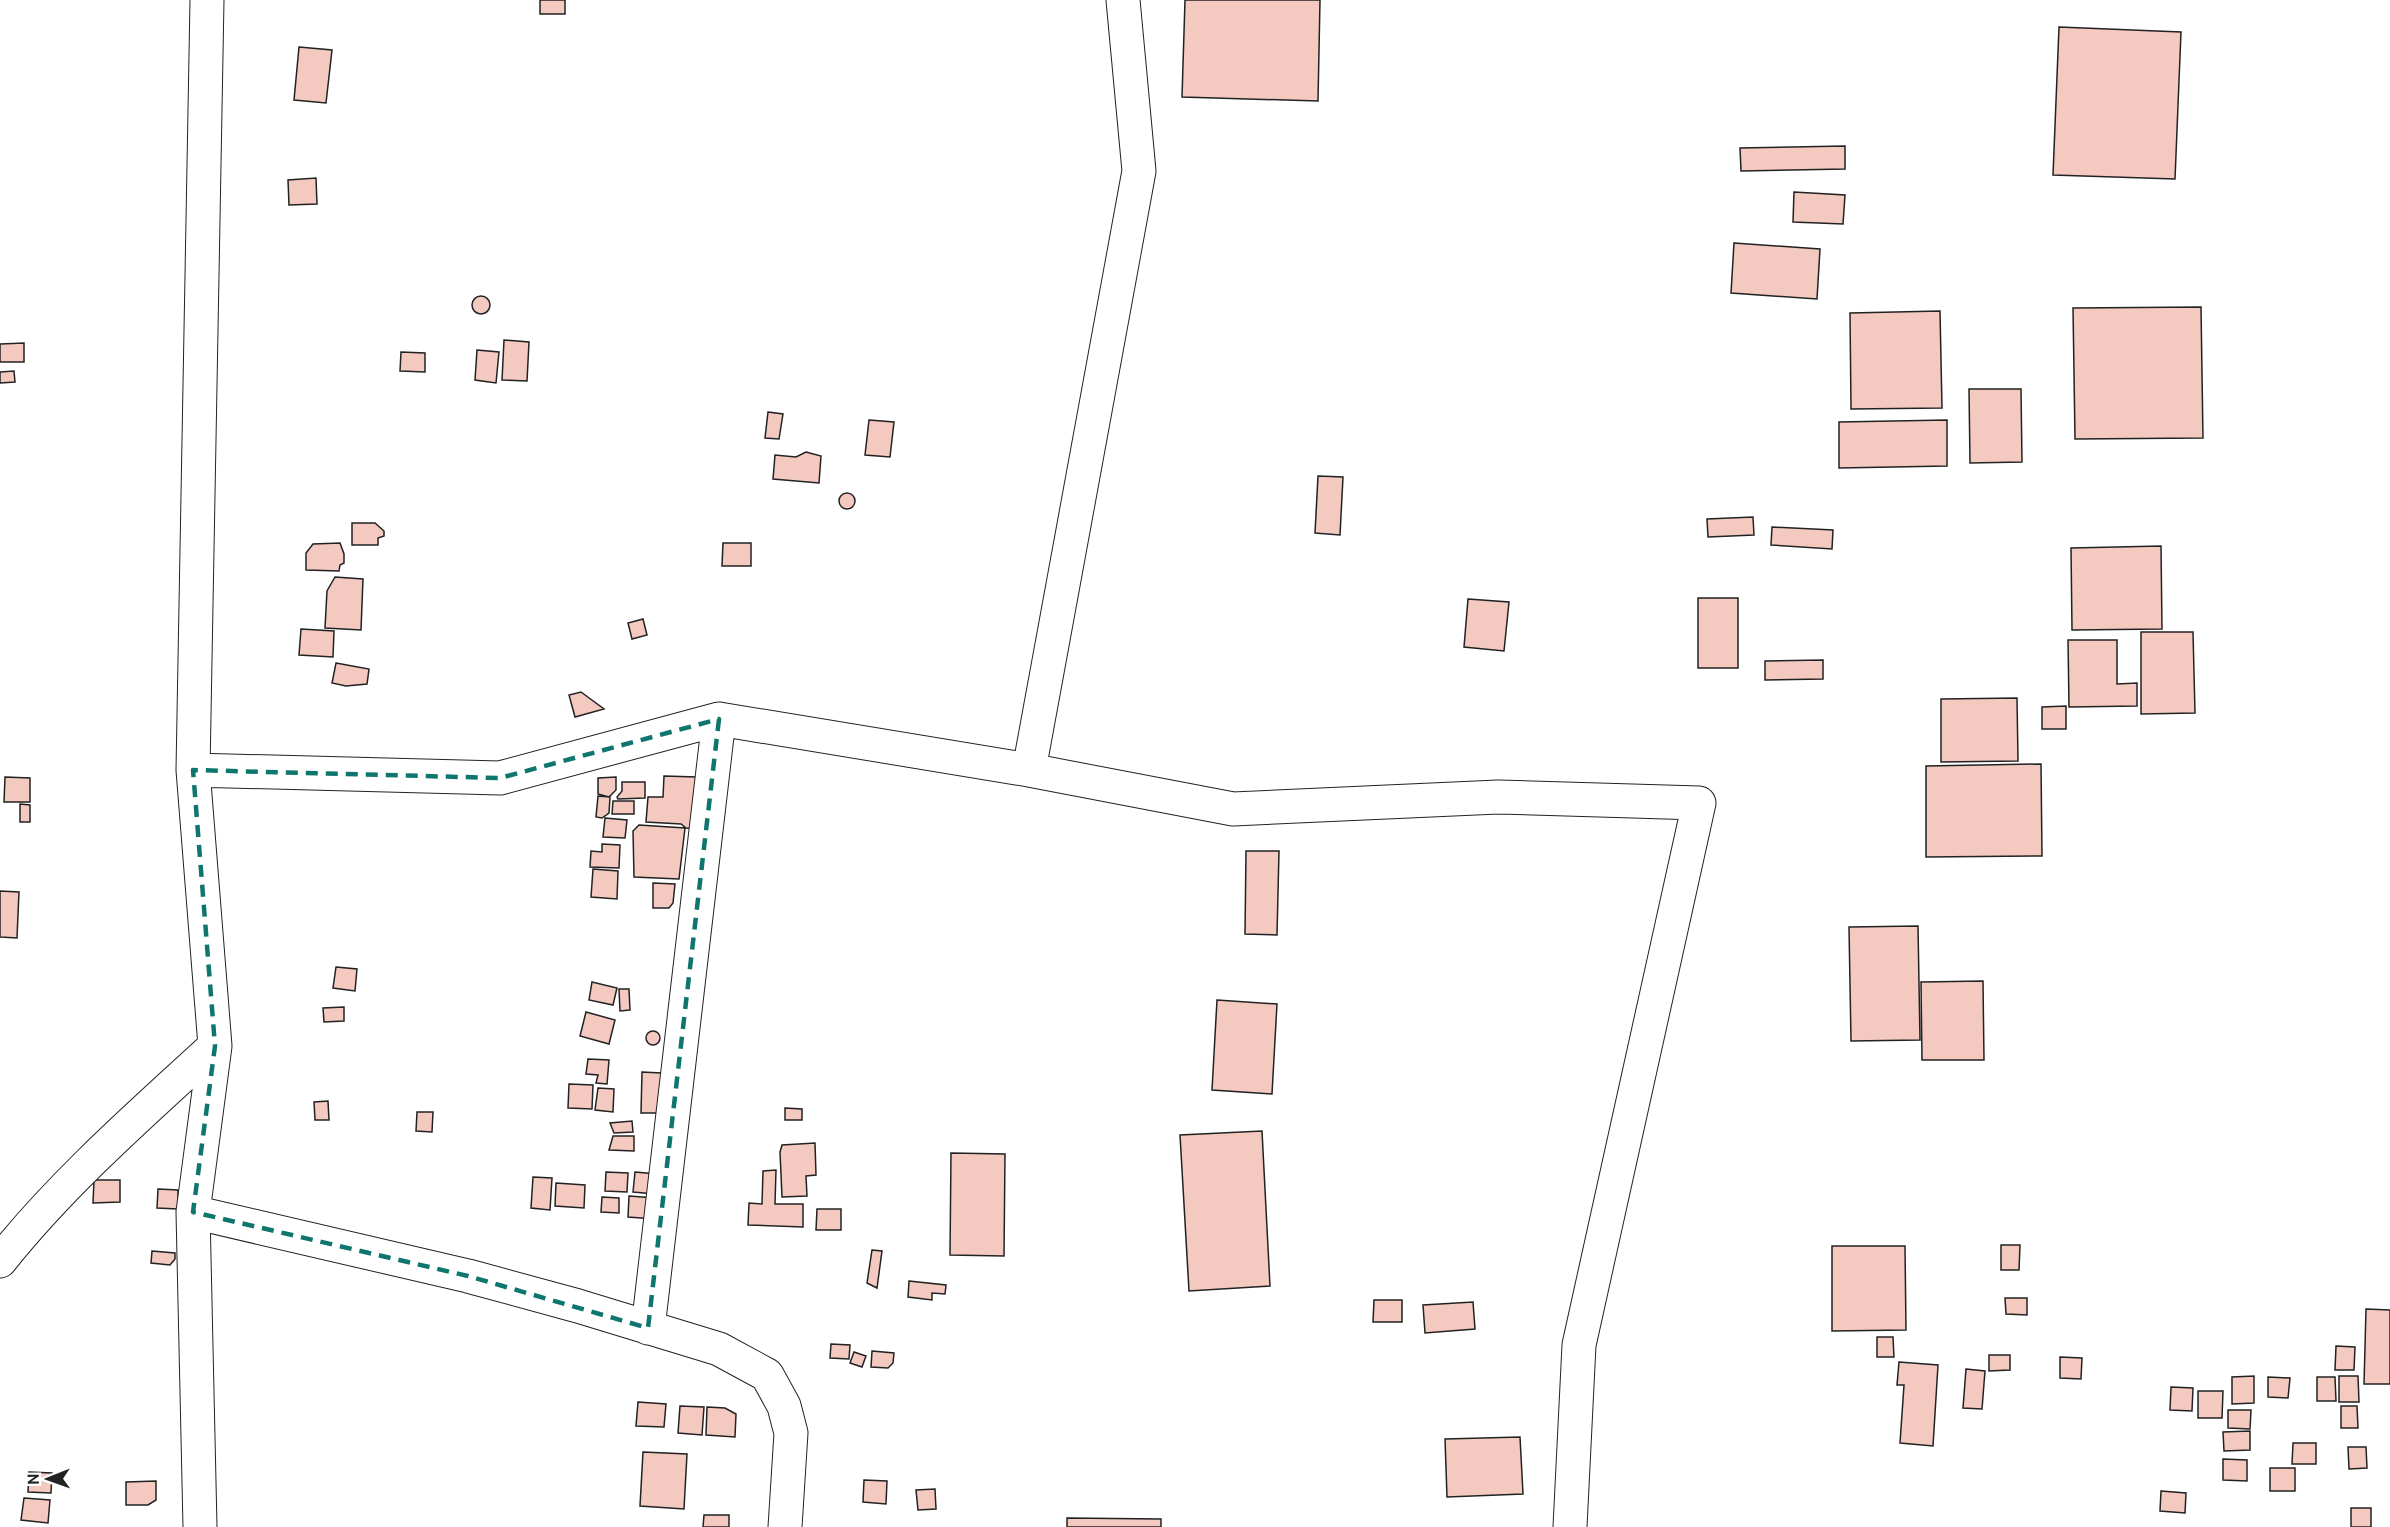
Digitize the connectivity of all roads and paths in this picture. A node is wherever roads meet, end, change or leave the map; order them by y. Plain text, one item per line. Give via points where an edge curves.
1 (207, 0) edge
2 (1123, 0) edge
3 (719, 719) junction
4 (193, 770) junction
5 (1029, 770) junction
6 (215, 1046) junction
7 (193, 1212) junction
8 (6, 1247) edge
9 (648, 1328) junction
10 (200, 1527) edge
11 (785, 1527) edge
12 (1570, 1527) edge

1 - 4 street
2 - 5 street via 1139,171
3 - 4 street via 500,778
3 - 5 street
3 - 9 street
4 - 6 street
5 - 12 street via 1233,809 1498,797 1699,803 1579,1345
6 - 7 street
6 - 8 street via 108,1144
7 - 9 street via 468,1276
7 - 10 street
9 - 11 street via 719,1349 767,1375 784,1406 791,1433

